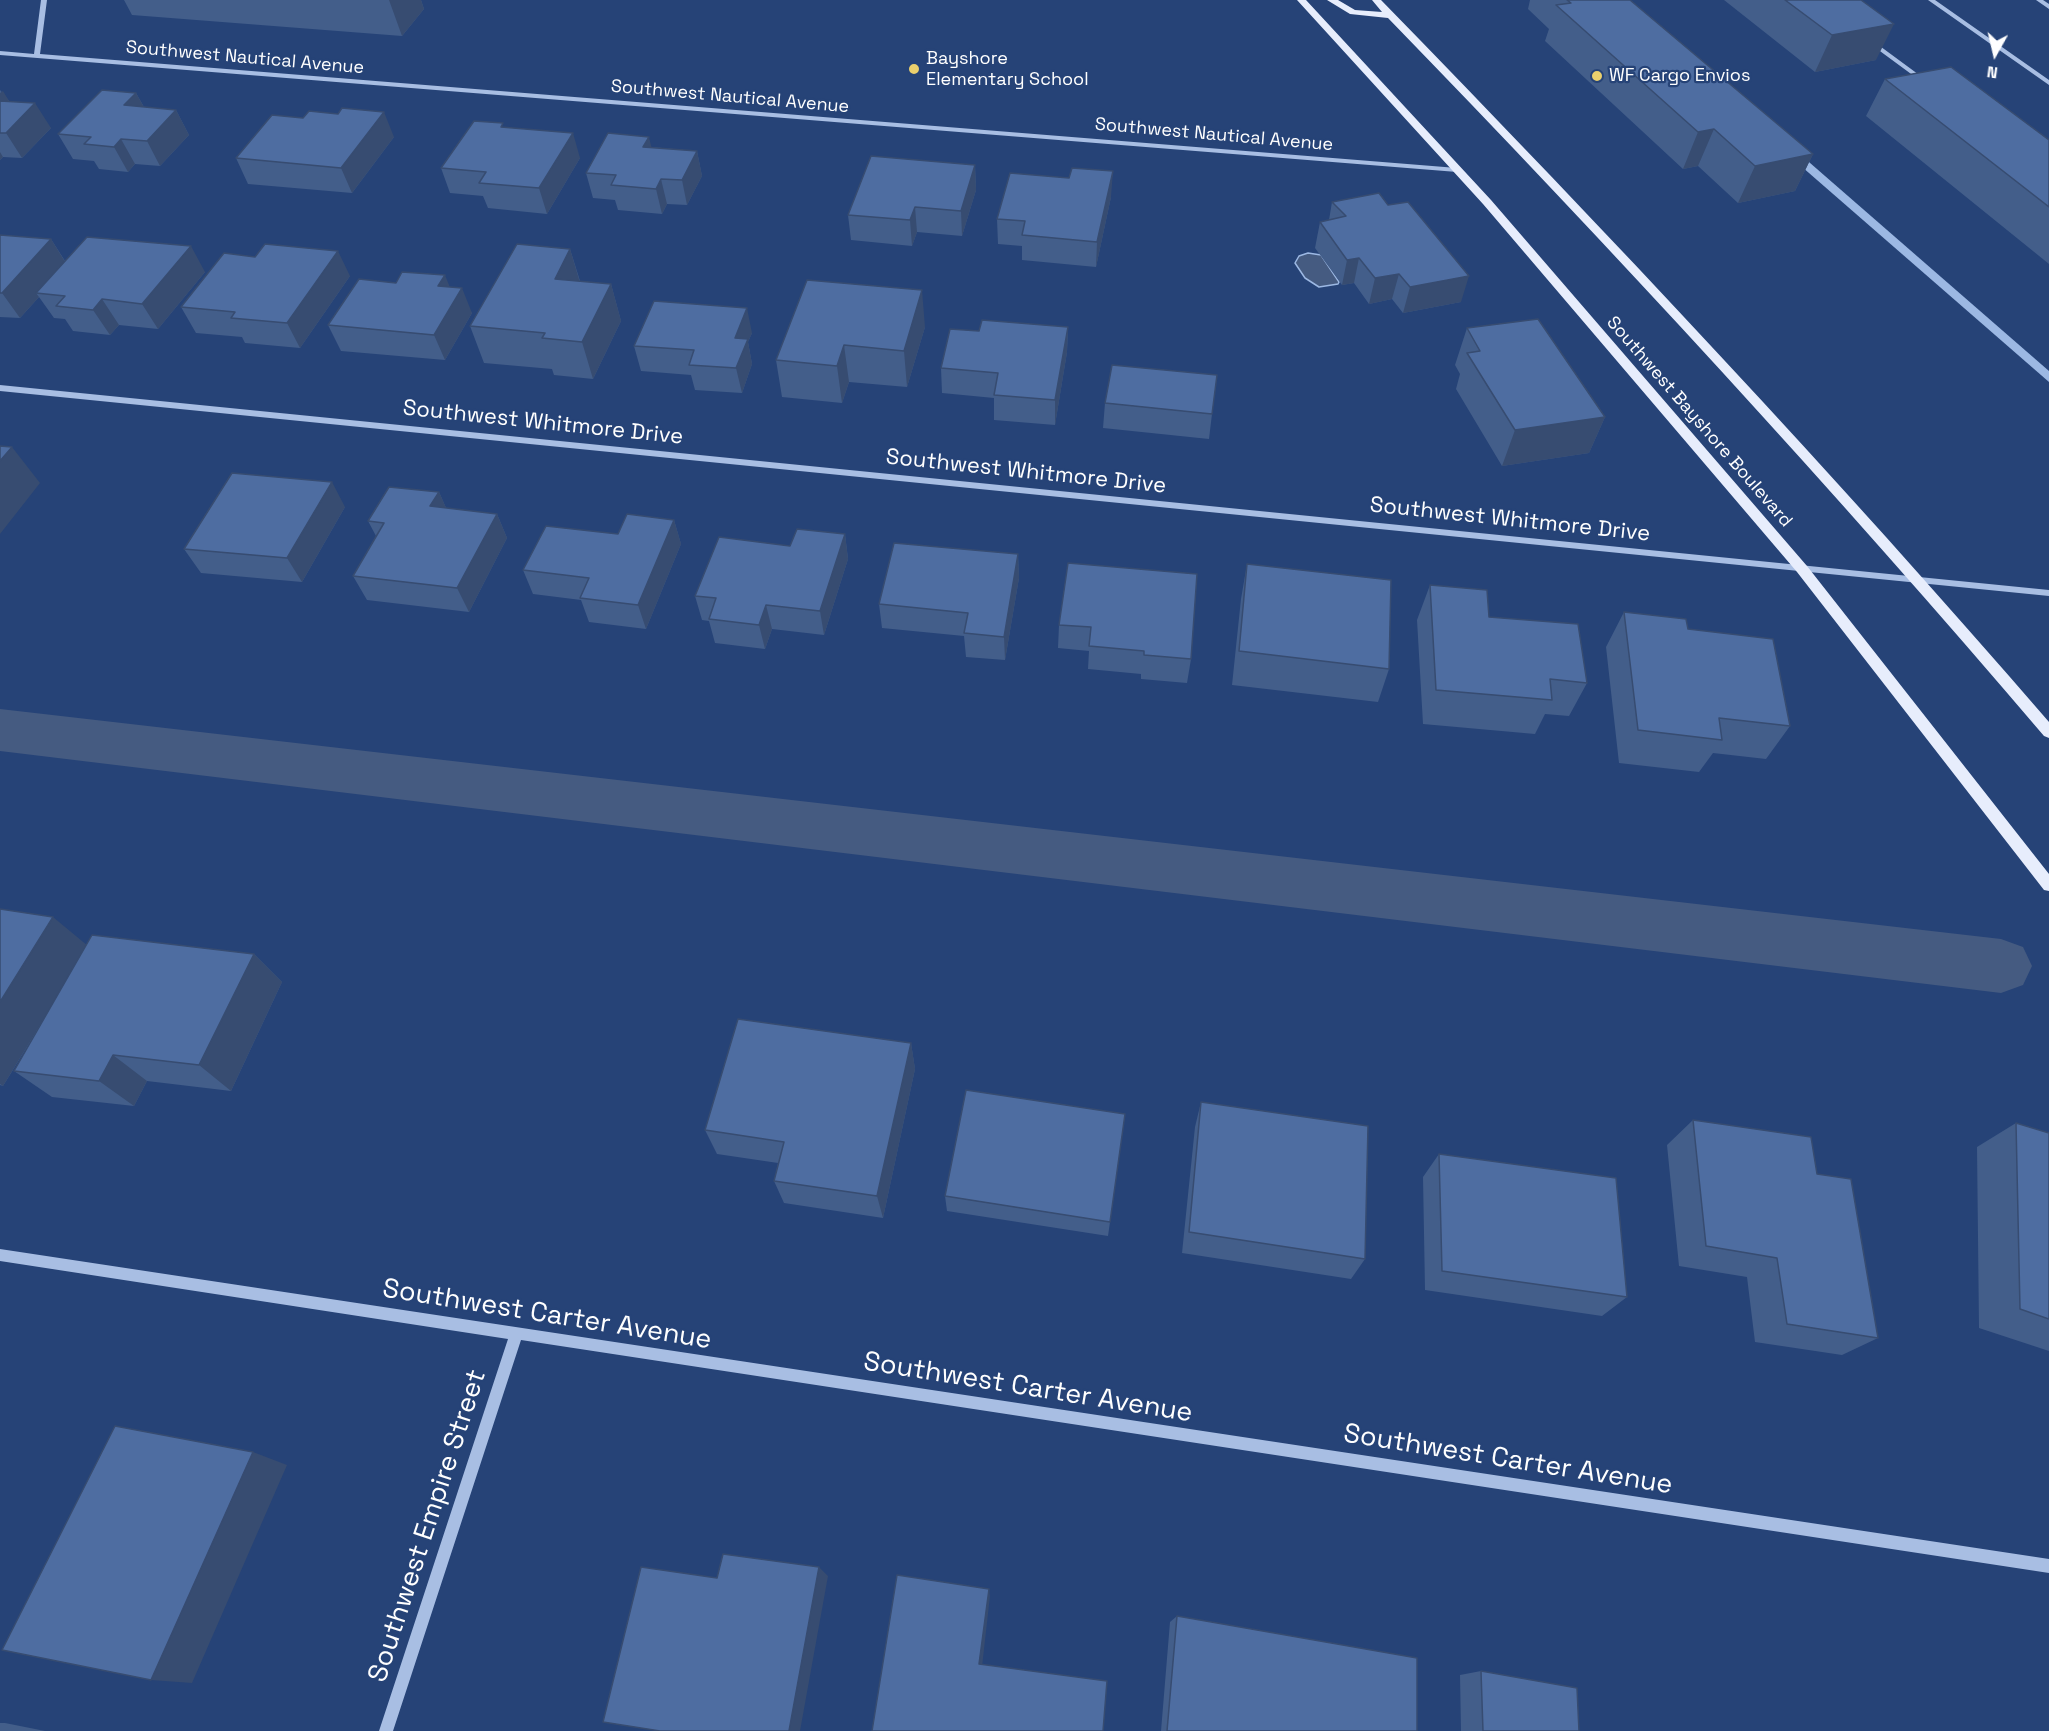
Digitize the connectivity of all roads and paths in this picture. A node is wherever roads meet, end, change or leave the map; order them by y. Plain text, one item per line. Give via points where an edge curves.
1 (44, 0) edge
2 (1301, 0) edge
3 (1331, 0) edge
4 (1376, 0) edge
5 (1931, 0) edge
6 (2039, 0) edge
7 (2049, 7) edge
8 (1390, 15) junction
9 (1863, 35) edge
10 (0, 53) edge
11 (37, 56) junction
12 (2049, 83) edge
13 (1928, 84) edge
14 (1457, 170) junction
15 (0, 388) edge
16 (1802, 569) junction
17 (1922, 581) junction
18 (2049, 593) edge
19 (2049, 732) edge
20 (2049, 885) edge
21 (0, 1255) edge
22 (516, 1335) junction
23 (2049, 1566) edge
24 (386, 1731) edge

1 - 11 street
2 - 14 main road, Southwest Bayshore Boulevard
3 - 8 main road via 1353,12
4 - 8 main road
5 - 12 street
6 - 7 street
8 - 17 main road via 1545,173
9 - 13 street
10 - 11 street, Southwest Nautical Avenue
11 - 14 street, Southwest Nautical Avenue
14 - 16 main road, Southwest Bayshore Boulevard
15 - 16 street, Southwest Whitmore Drive
16 - 17 street, Southwest Whitmore Drive
16 - 20 main road, Southwest Bayshore Boulevard
17 - 18 street, Southwest Whitmore Drive
17 - 19 main road
21 - 22 street, Southwest Carter Avenue
22 - 23 street, Southwest Carter Avenue
22 - 24 street, Southwest Empire Street

